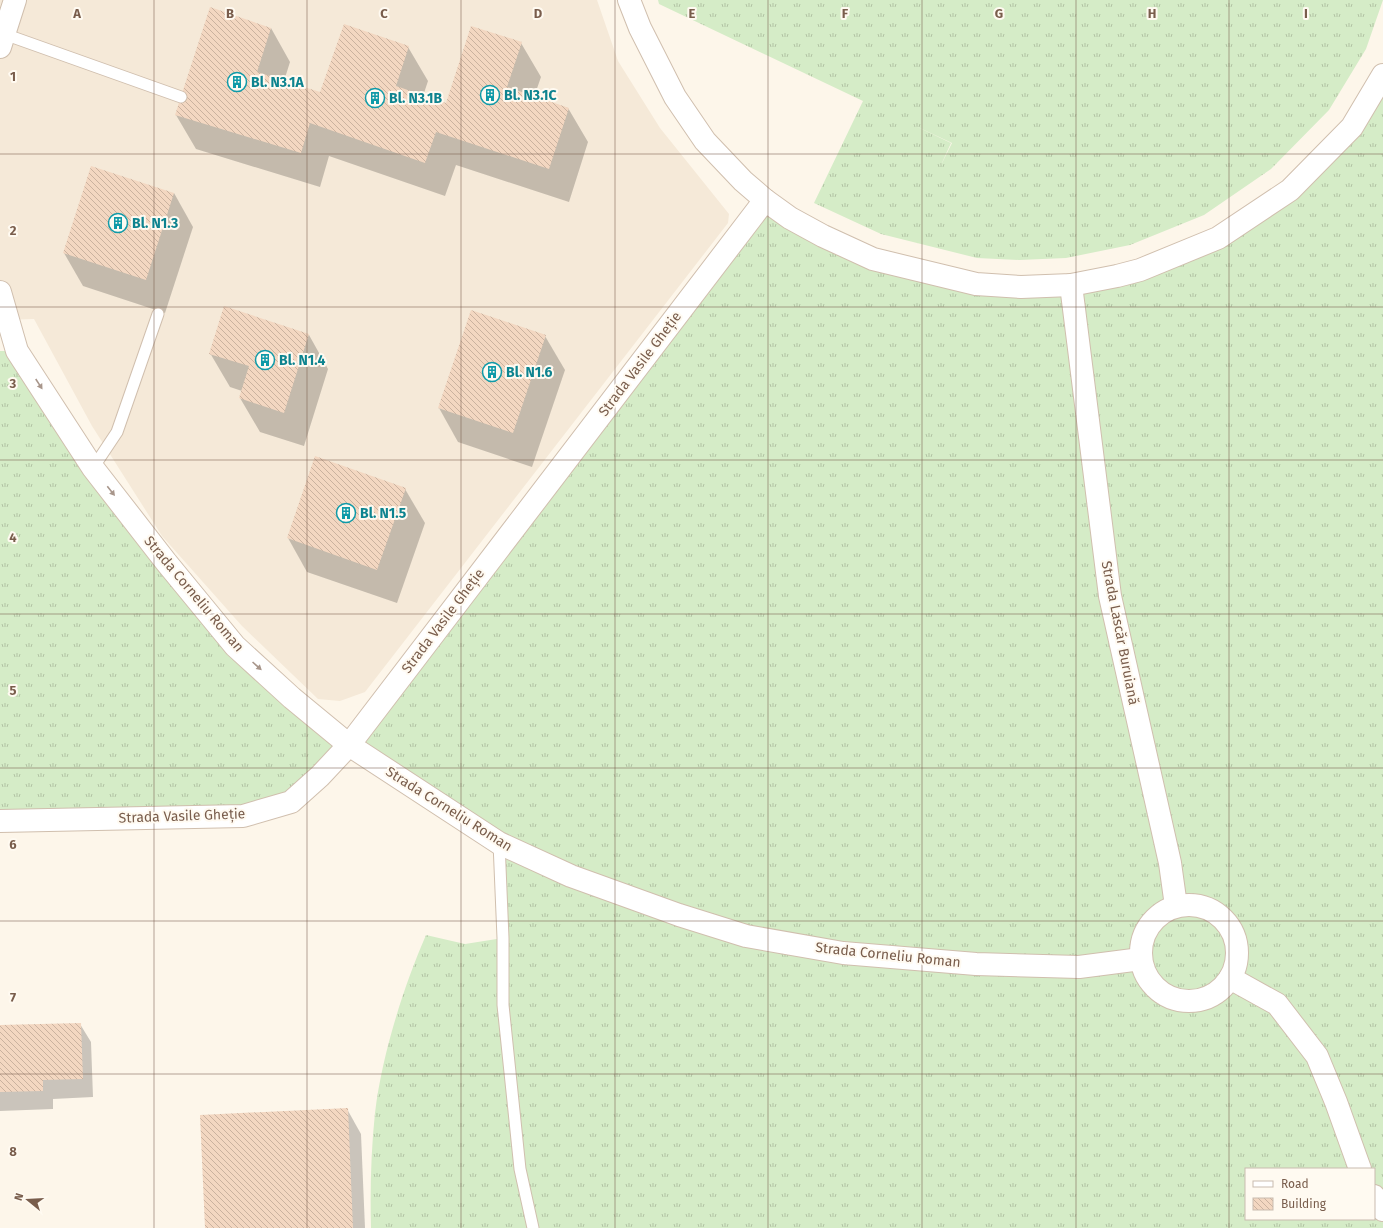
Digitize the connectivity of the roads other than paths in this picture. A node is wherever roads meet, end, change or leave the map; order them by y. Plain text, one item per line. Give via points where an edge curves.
1 (15, 0) edge
2 (629, 0) edge
3 (2, 41) edge
4 (1383, 75) edge
5 (181, 97) dead end
6 (765, 200) junction
7 (1071, 285) junction
8 (0, 292) edge
9 (158, 314) dead end
10 (9, 351) edge
11 (93, 468) junction
12 (349, 745) junction
13 (0, 821) edge
14 (499, 843) junction
15 (1176, 906) junction
16 (1141, 959) junction
17 (1230, 978) junction
18 (1360, 1168) edge
19 (1375, 1198) edge
20 (1383, 1210) edge
21 (533, 1228) edge

1 - 3 street
2 - 6 street via 640,28 675,97 705,141
3 - 5 lane
4 - 7 street via 1352,126 1290,190 1225,234 1140,270
6 - 7 street via 797,222 874,259 976,284 1021,287
6 - 12 street, Strada Vasile Gheție
7 - 15 street, Strada Lascăr Buruiană via 1110,596 1170,863
8 - 10 street, Strada Corneliu Roman
9 - 11 lane via 117,432
10 -> 11 street, Strada Corneliu Roman
11 -> 12 street, Strada Corneliu Roman via 235,646
12 - 13 street, Strada Vasile Gheție via 291,802 243,816
12 - 14 street, Strada Corneliu Roman
14 - 16 street, Strada Corneliu Roman via 571,876 746,936 843,953 976,964 1079,967
14 - 21 lane via 503,1005 520,1169
15 - 16 street via 1159,915 1145,932
15 - 17 street via 1201,905 1225,920 1233,932 1237,948 1237,963
16 - 17 street via 1148,979 1166,995 1181,1001 1204,999 1219,991
17 - 18 street via 1276,1004 1317,1056
19 - 20 street

